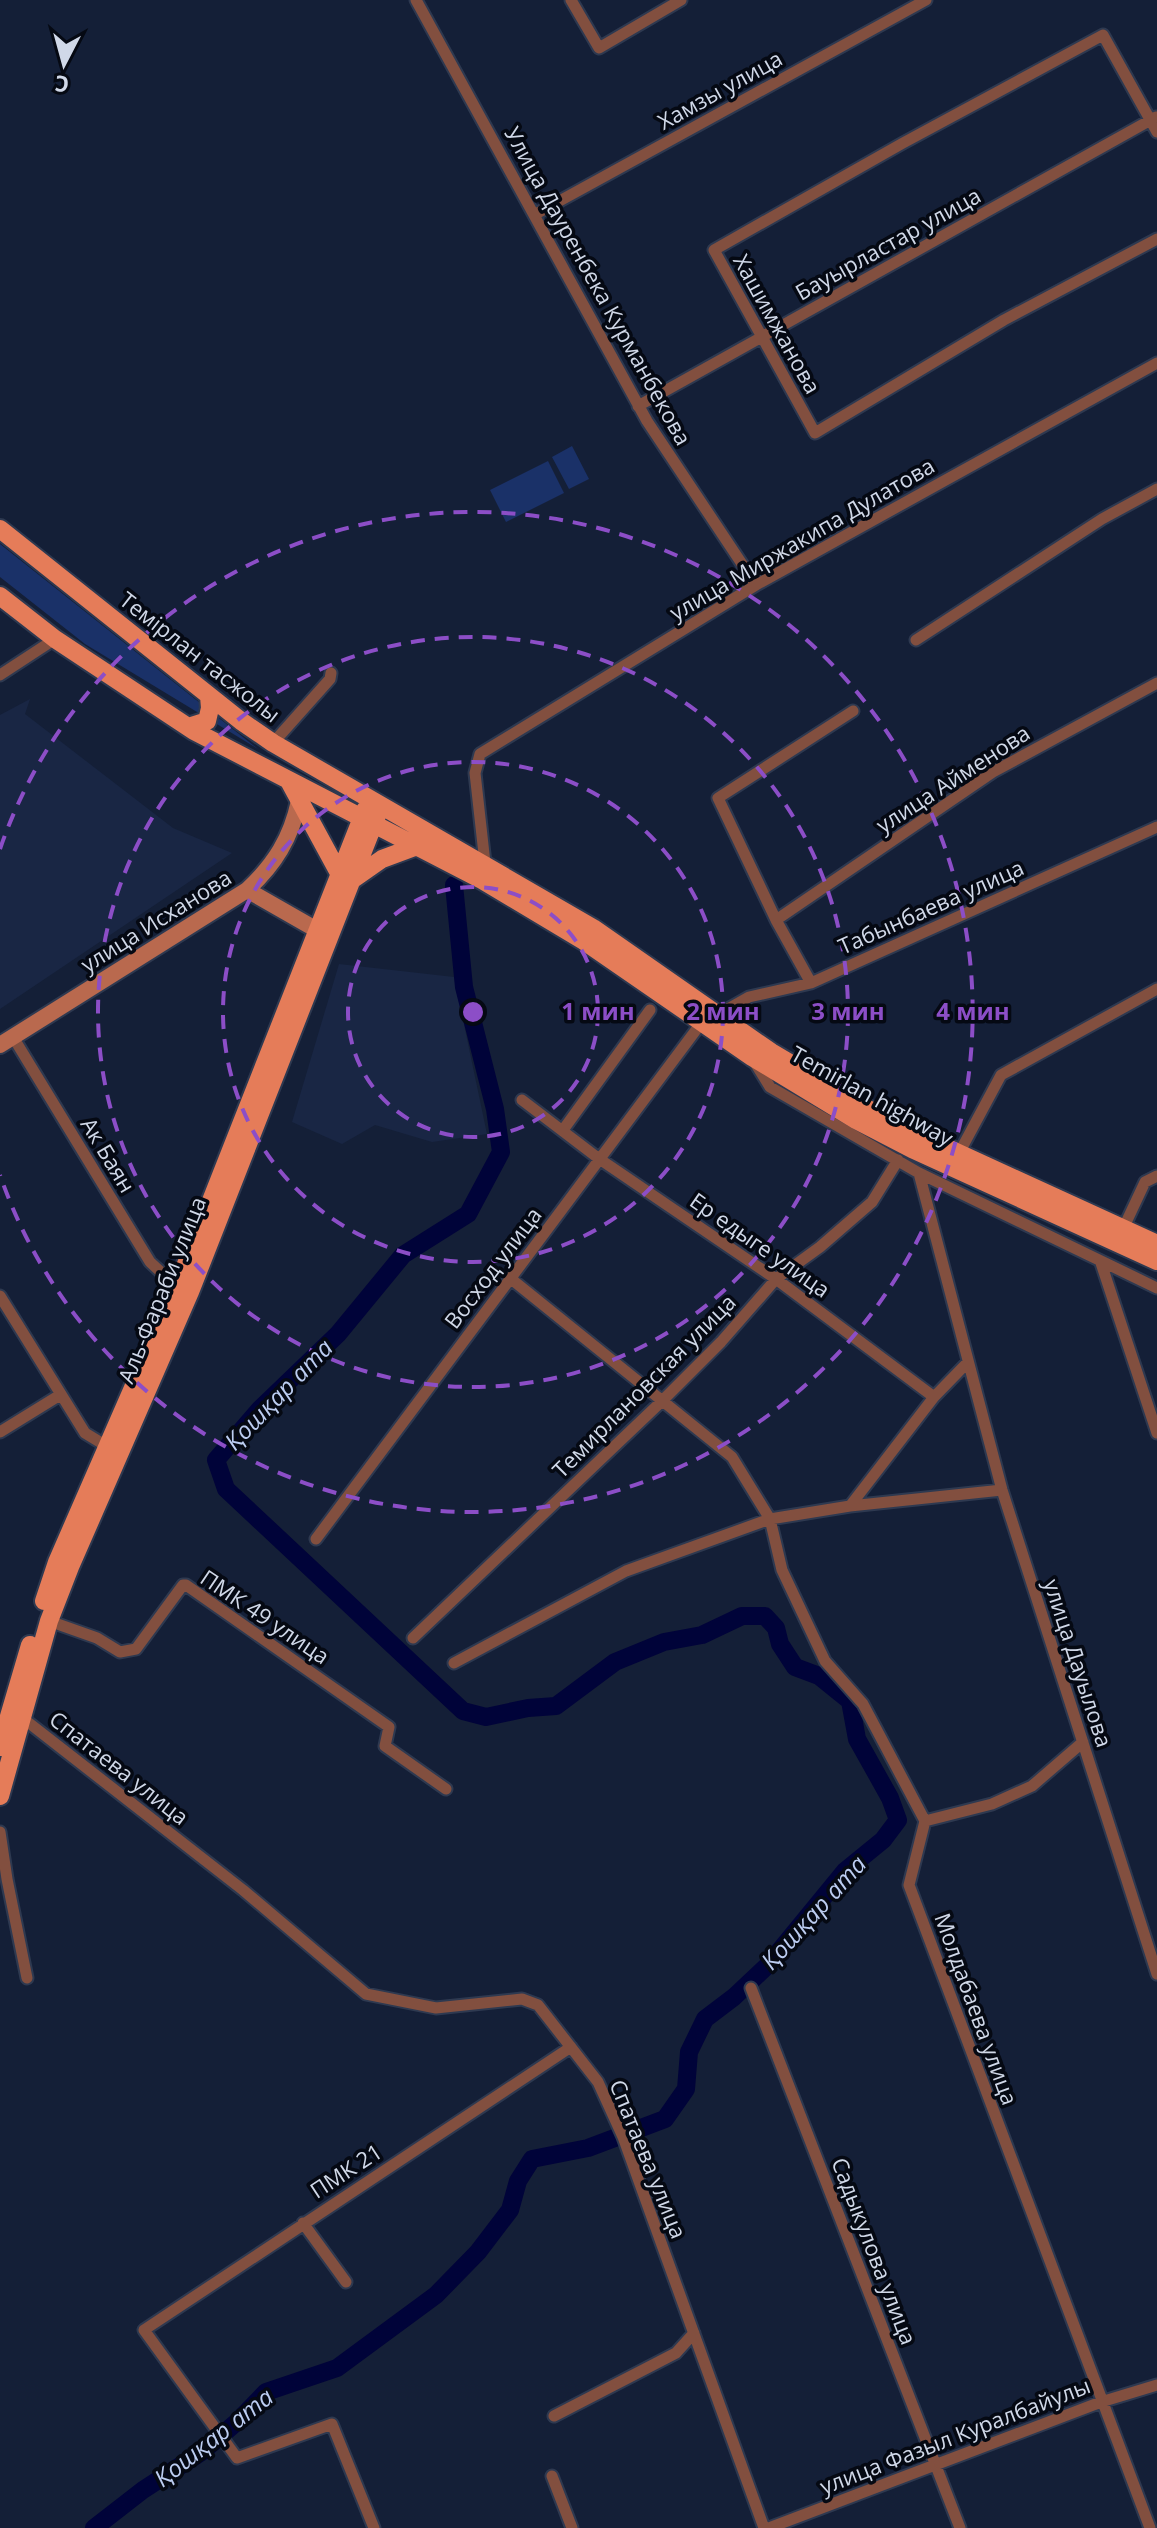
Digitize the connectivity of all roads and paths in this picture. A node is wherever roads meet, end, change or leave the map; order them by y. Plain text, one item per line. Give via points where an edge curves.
1 (417, 0) edge
2 (571, 0) edge
3 (681, 0) edge
4 (926, 0) edge
5 (1155, 123) edge
6 (534, 215) junction
7 (1157, 239) edge
8 (761, 337) junction
9 (1157, 363) edge
10 (638, 406) junction
11 (1157, 489) edge
12 (0, 529) edge
13 (756, 585) junction
14 (0, 596) edge
15 (55, 639) junction
16 (916, 640) dead end
17 (331, 673) dead end
18 (0, 675) edge
19 (1157, 683) edge
20 (209, 696) junction
21 (853, 711) dead end
22 (188, 727) junction
23 (273, 743) junction
24 (289, 781) junction
25 (299, 801) junction
26 (372, 812) junction
27 (1157, 827) edge
28 (417, 846) junction
29 (485, 863) junction
30 (346, 878) junction
31 (247, 890) junction
32 (776, 920) junction
33 (317, 930) junction
34 (811, 983) junction
35 (1157, 989) edge
36 (650, 1010) dead end
37 (711, 1018) junction
38 (6, 1041) edge
39 (752, 1057) junction
40 (522, 1100) dead end
41 (563, 1130) junction
42 (598, 1158) junction
43 (898, 1160) junction
44 (956, 1160) junction
45 (919, 1173) junction
46 (1157, 1176) edge
47 (1123, 1229) junction
48 (1157, 1244) edge
49 (1157, 1261) edge
50 (1101, 1263) junction
51 (510, 1278) junction
52 (776, 1279) junction
53 (177, 1287) junction
54 (1157, 1288) edge
55 (0, 1296) edge
56 (968, 1362) junction
57 (60, 1395) junction
58 (934, 1397) junction
59 (662, 1401) junction
60 (0, 1432) edge
61 (1157, 1433) edge
62 (108, 1447) junction
63 (1002, 1490) junction
64 (850, 1506) junction
65 (770, 1519) junction
66 (316, 1539) dead end
67 (49, 1621) junction
68 (413, 1638) dead end
69 (454, 1663) dead end
70 (15, 1714) junction
71 (1083, 1742) junction
72 (0, 1746) edge
73 (446, 1789) dead end
74 (0, 1796) edge
75 (925, 1821) junction
76 (0, 1832) edge
77 (7, 1879) junction
78 (0, 1901) edge
79 (1157, 1974) edge
80 (27, 1978) dead end
81 (751, 1988) dead end
82 (571, 2047) junction
83 (303, 2223) junction
84 (346, 2282) dead end
85 (694, 2333) junction
86 (1157, 2385) edge
87 (1101, 2402) junction
88 (554, 2416) dead end
89 (936, 2465) junction
90 (552, 2476) dead end
91 (374, 2528) edge
92 (572, 2528) edge
93 (767, 2528) edge
94 (960, 2528) edge
95 (1150, 2528) edge

1 - 6 street, Улица Дауренбека Курманбекова
2 - 3 street via 599,48
4 - 6 street, Хамзы улица
5 - 8 street, Бауырластар улица
5 - 8 street, Хашимжанова via 1103,35 903,143 714,250
6 - 10 street, Улица Дауренбека Курманбекова
7 - 8 street, Хашимжанова via 1004,320 815,433
8 - 10 street, Бауырластар улица
9 - 13 street, улица Миржакипа Дулатова
10 - 13 street, Улица Дауренбека Курманбекова
11 - 16 street
12 - 20 main road, Темірлан тасжолы
13 - 29 street, улица Миржакипа Дулатова via 480,754 475,773
14 - 15 main road
15 - 18 street
15 - 22 main road
17 - 23 street
19 - 32 street, улица Айменова via 993,772
20 - 22 main road via 207,721
20 - 23 main road, Темірлан тасжолы
21 - 32 street via 718,798
22 - 24 main road
23 - 26 main road, Темірлан тасжолы
24 - 25 main road
24 - 26 main road
25 - 30 main road
25 - 31 main road, улица Исханова via 292,831
26 - 28 main road, Temirlan highway
26 - 29 main road, Temirlan highway
26 - 30 main road, Аль-Фараби улица
27 - 34 street, Табынбаева улица
28 - 30 main road
28 - 37 main road, Temirlan highway
29 - 37 main road, Temirlan highway via 593,928
30 - 33 main road, Аль-Фараби улица
30 - 67 main road, Аль-Фараби улица via 190,1292
31 - 33 main road
31 - 38 main road, улица Исханова
32 - 34 street
33 - 53 main road, Аль-Фараби улица
34 - 37 street, Табынбаева улица via 749,997
35 - 44 street via 1001,1075
36 - 41 street
37 - 39 main road, Temirlan highway
37 - 42 street, Восход улица
37 - 44 main road, Temirlan highway
38 - 53 street, Ак Баян via 150,1262
39 - 43 street via 770,1087
39 - 44 main road, Temirlan highway via 856,1120
40 - 41 street, Ер едыге улица
41 - 42 street, Ер едыге улица
42 - 51 street, Восход улица
42 - 52 street, Ер едыге улица
43 - 45 street
43 - 52 street, Темирлановская улица via 872,1202
44 - 47 main road, Temirlan highway
44 - 49 main road, Temirlan highway
45 - 50 street
45 - 56 street, улица Дауылова
46 - 47 street via 1145,1182
47 - 48 main road, Temirlan highway
50 - 54 street
50 - 61 street
51 - 59 street
51 - 66 street, Восход улица
52 - 58 street, Ер едыге улица
52 - 59 street, Темирлановская улица
53 - 62 main road, Аль-Фараби улица
55 - 57 street
56 - 58 street
56 - 63 street, улица Дауылова
57 - 60 street
57 - 62 street via 85,1433
58 - 64 street
59 - 65 street via 732,1457
59 - 68 street, Темирлановская улица
62 - 70 main road, Аль-Фараби улица via 57,1562
63 - 64 street
63 - 71 street, улица Дауылова
64 - 65 street
65 - 69 street via 626,1571
65 - 75 street via 782,1570 825,1661 863,1704
67 - 70 main road, Аль-Фараби улица
67 - 73 street, ПМК 49 улица via 129,1652 186,1585 389,1727 385,1746
70 - 72 main road, Аль-Фараби улица
70 - 74 main road, Аль-Фараби улица
70 - 82 street, Спатаева улица via 243,1890 366,1994 436,2008 522,1999 538,2005
71 - 75 street via 1032,1786 992,1804
71 - 79 street, улица Дауылова
75 - 87 street, Молдабаева улица via 909,1885
76 - 77 street
77 - 78 street
77 - 80 street
81 - 89 street, Садыкулова улица
82 - 83 street, ПМК 21
82 - 85 street, Спатаева улица via 598,2082 618,2125
83 - 84 street
83 - 91 street, ПМК 21 via 144,2330 237,2458 332,2424
85 - 88 street via 676,2353
85 - 93 street, Спатаева улица
86 - 87 street, улица Фазыл Куралбайулы
87 - 89 street, улица Фазыл Куралбайулы
87 - 95 street, Молдабаева улица
89 - 93 street, улица Фазыл Куралбайулы
89 - 94 street, Садыкулова улица
90 - 92 street

